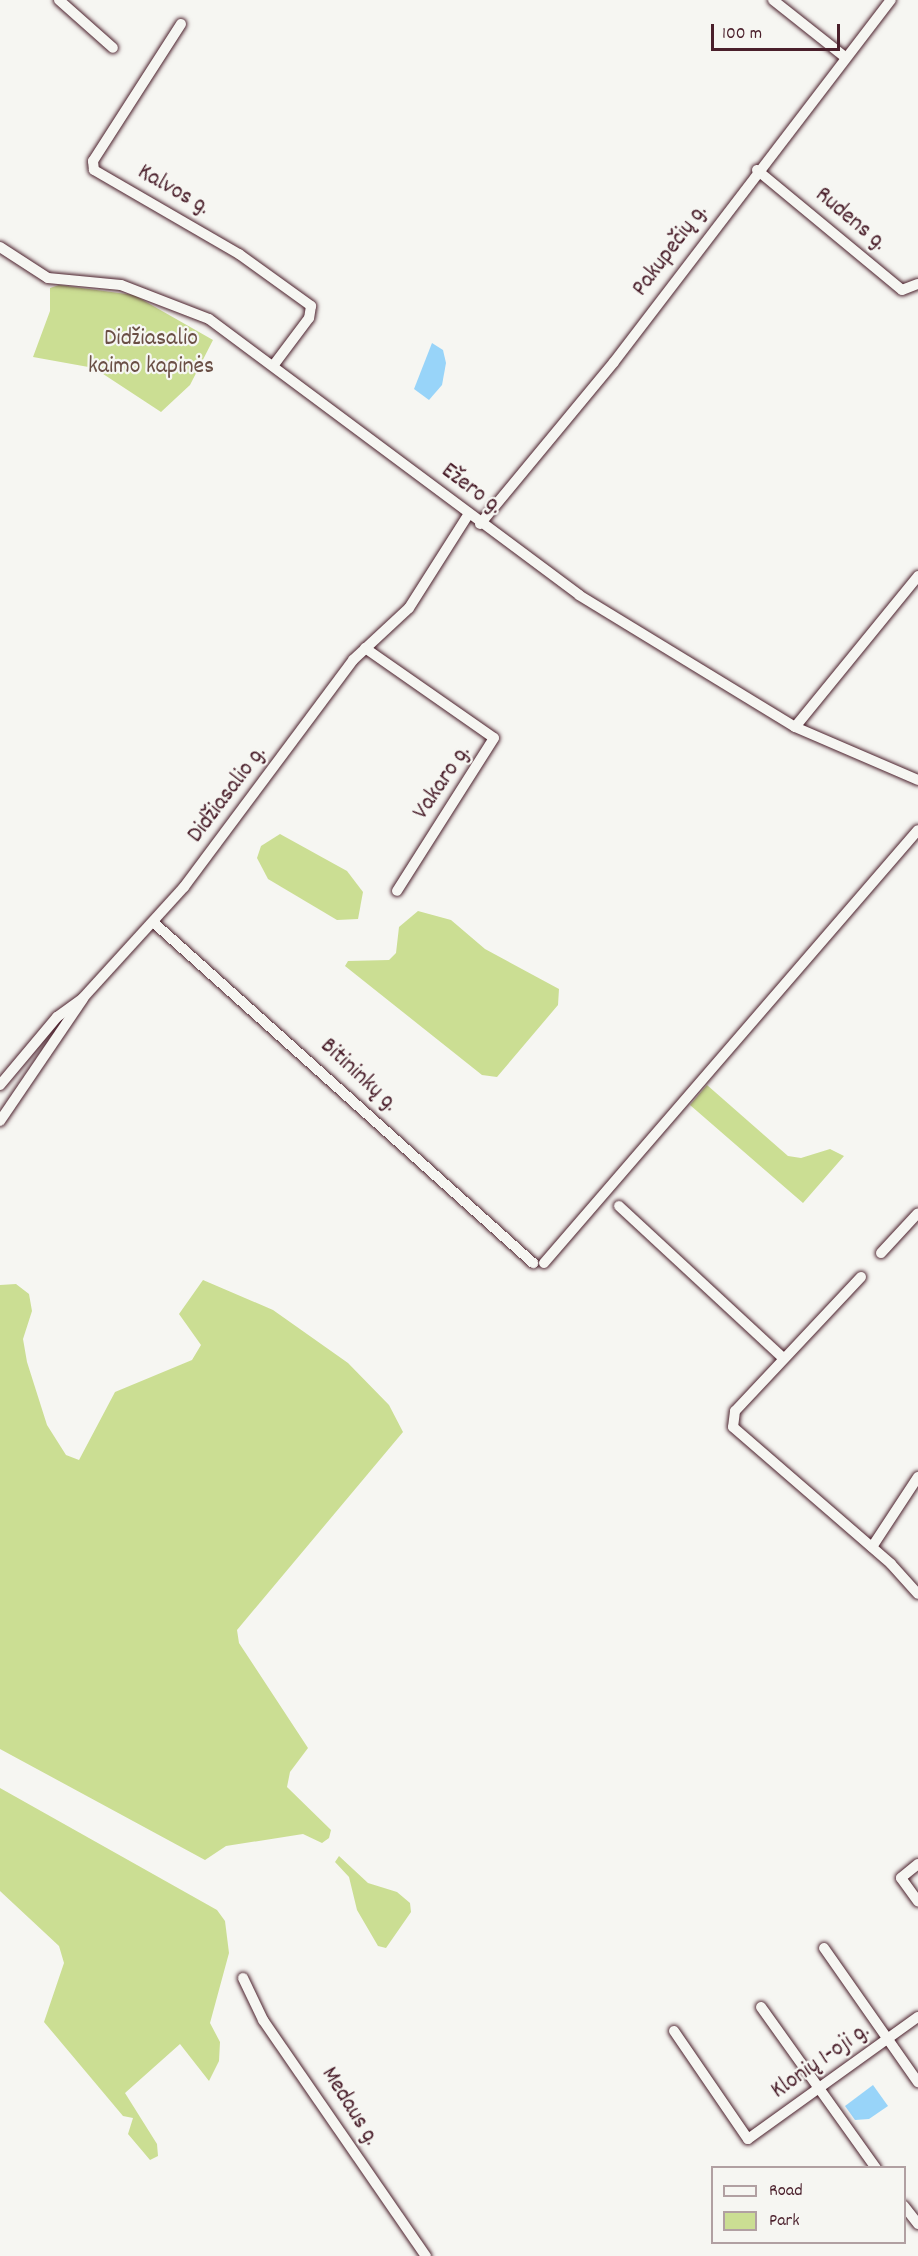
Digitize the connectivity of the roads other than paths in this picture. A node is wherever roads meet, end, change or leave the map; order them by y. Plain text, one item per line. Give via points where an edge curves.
1 (60, 0) edge
2 (773, 0) edge
3 (891, 0) edge
4 (181, 24) dead end
5 (113, 48) dead end
6 (845, 57) junction
7 (757, 170) junction
8 (0, 247) edge
9 (918, 284) edge
10 (273, 366) junction
11 (468, 514) junction
12 (480, 524) junction
13 (918, 576) edge
14 (365, 648) junction
15 (795, 727) junction
16 (918, 780) edge
17 (918, 830) edge
18 (397, 891) dead end
19 (153, 921) junction
20 (83, 998) junction
21 (0, 1085) edge
22 (0, 1121) edge
23 (619, 1206) dead end
24 (918, 1213) edge
25 (881, 1254) dead end
26 (861, 1277) dead end
27 (782, 1357) junction
28 (918, 1477) edge
29 (872, 1547) junction
30 (918, 1594) edge
31 (918, 1864) edge
32 (918, 1901) edge
33 (824, 1948) dead end
34 (243, 1978) dead end
35 (761, 2007) dead end
36 (918, 2017) edge
37 (674, 2031) dead end
38 (888, 2041) junction
39 (918, 2082) edge
40 (819, 2089) junction
41 (875, 2166) edge
42 (906, 2209) edge
43 (918, 2224) edge
44 (426, 2256) edge

1 - 5 street
2 - 6 street
3 - 6 street, Pakupečių g.
4 - 10 street, Kalvos g. via 93,161 94,170 239,254 311,306 309,318
6 - 7 street, Pakupečių g.
7 - 9 street, Rudens g. via 902,290
7 - 12 street, Pakupečių g. via 614,362
8 - 10 street, Ežero g. via 48,278 120,285 185,308
10 - 11 street, Ežero g.
11 - 12 street, Ežero g.
11 - 14 street, Didžiasalio g. via 409,608
12 - 15 street, Ežero g. via 579,595
13 - 15 street
14 - 18 street, Vakaro g. via 494,738
14 - 19 street, Didžiasalio g.
15 - 16 street, Ežero g.
17 - 19 street, Bitininkų g. via 538,1263
19 - 20 street, Didžiasalio g.
20 - 21 street, Didžiasalio g. via 57,1017
20 - 22 street
23 - 27 street
24 - 25 street
26 - 27 street
27 - 29 street via 735,1411 733,1427
28 - 29 street
29 - 30 street
31 - 32 street via 900,1878
33 - 38 street
34 - 44 street, Medaus g. via 263,2020
35 - 40 street
36 - 38 street, Klonių 1-oji g.
37 - 40 street, Klonių 1-oji g. via 748,2139
38 - 39 street
38 - 40 street, Klonių 1-oji g.
40 - 41 street
42 - 43 street

